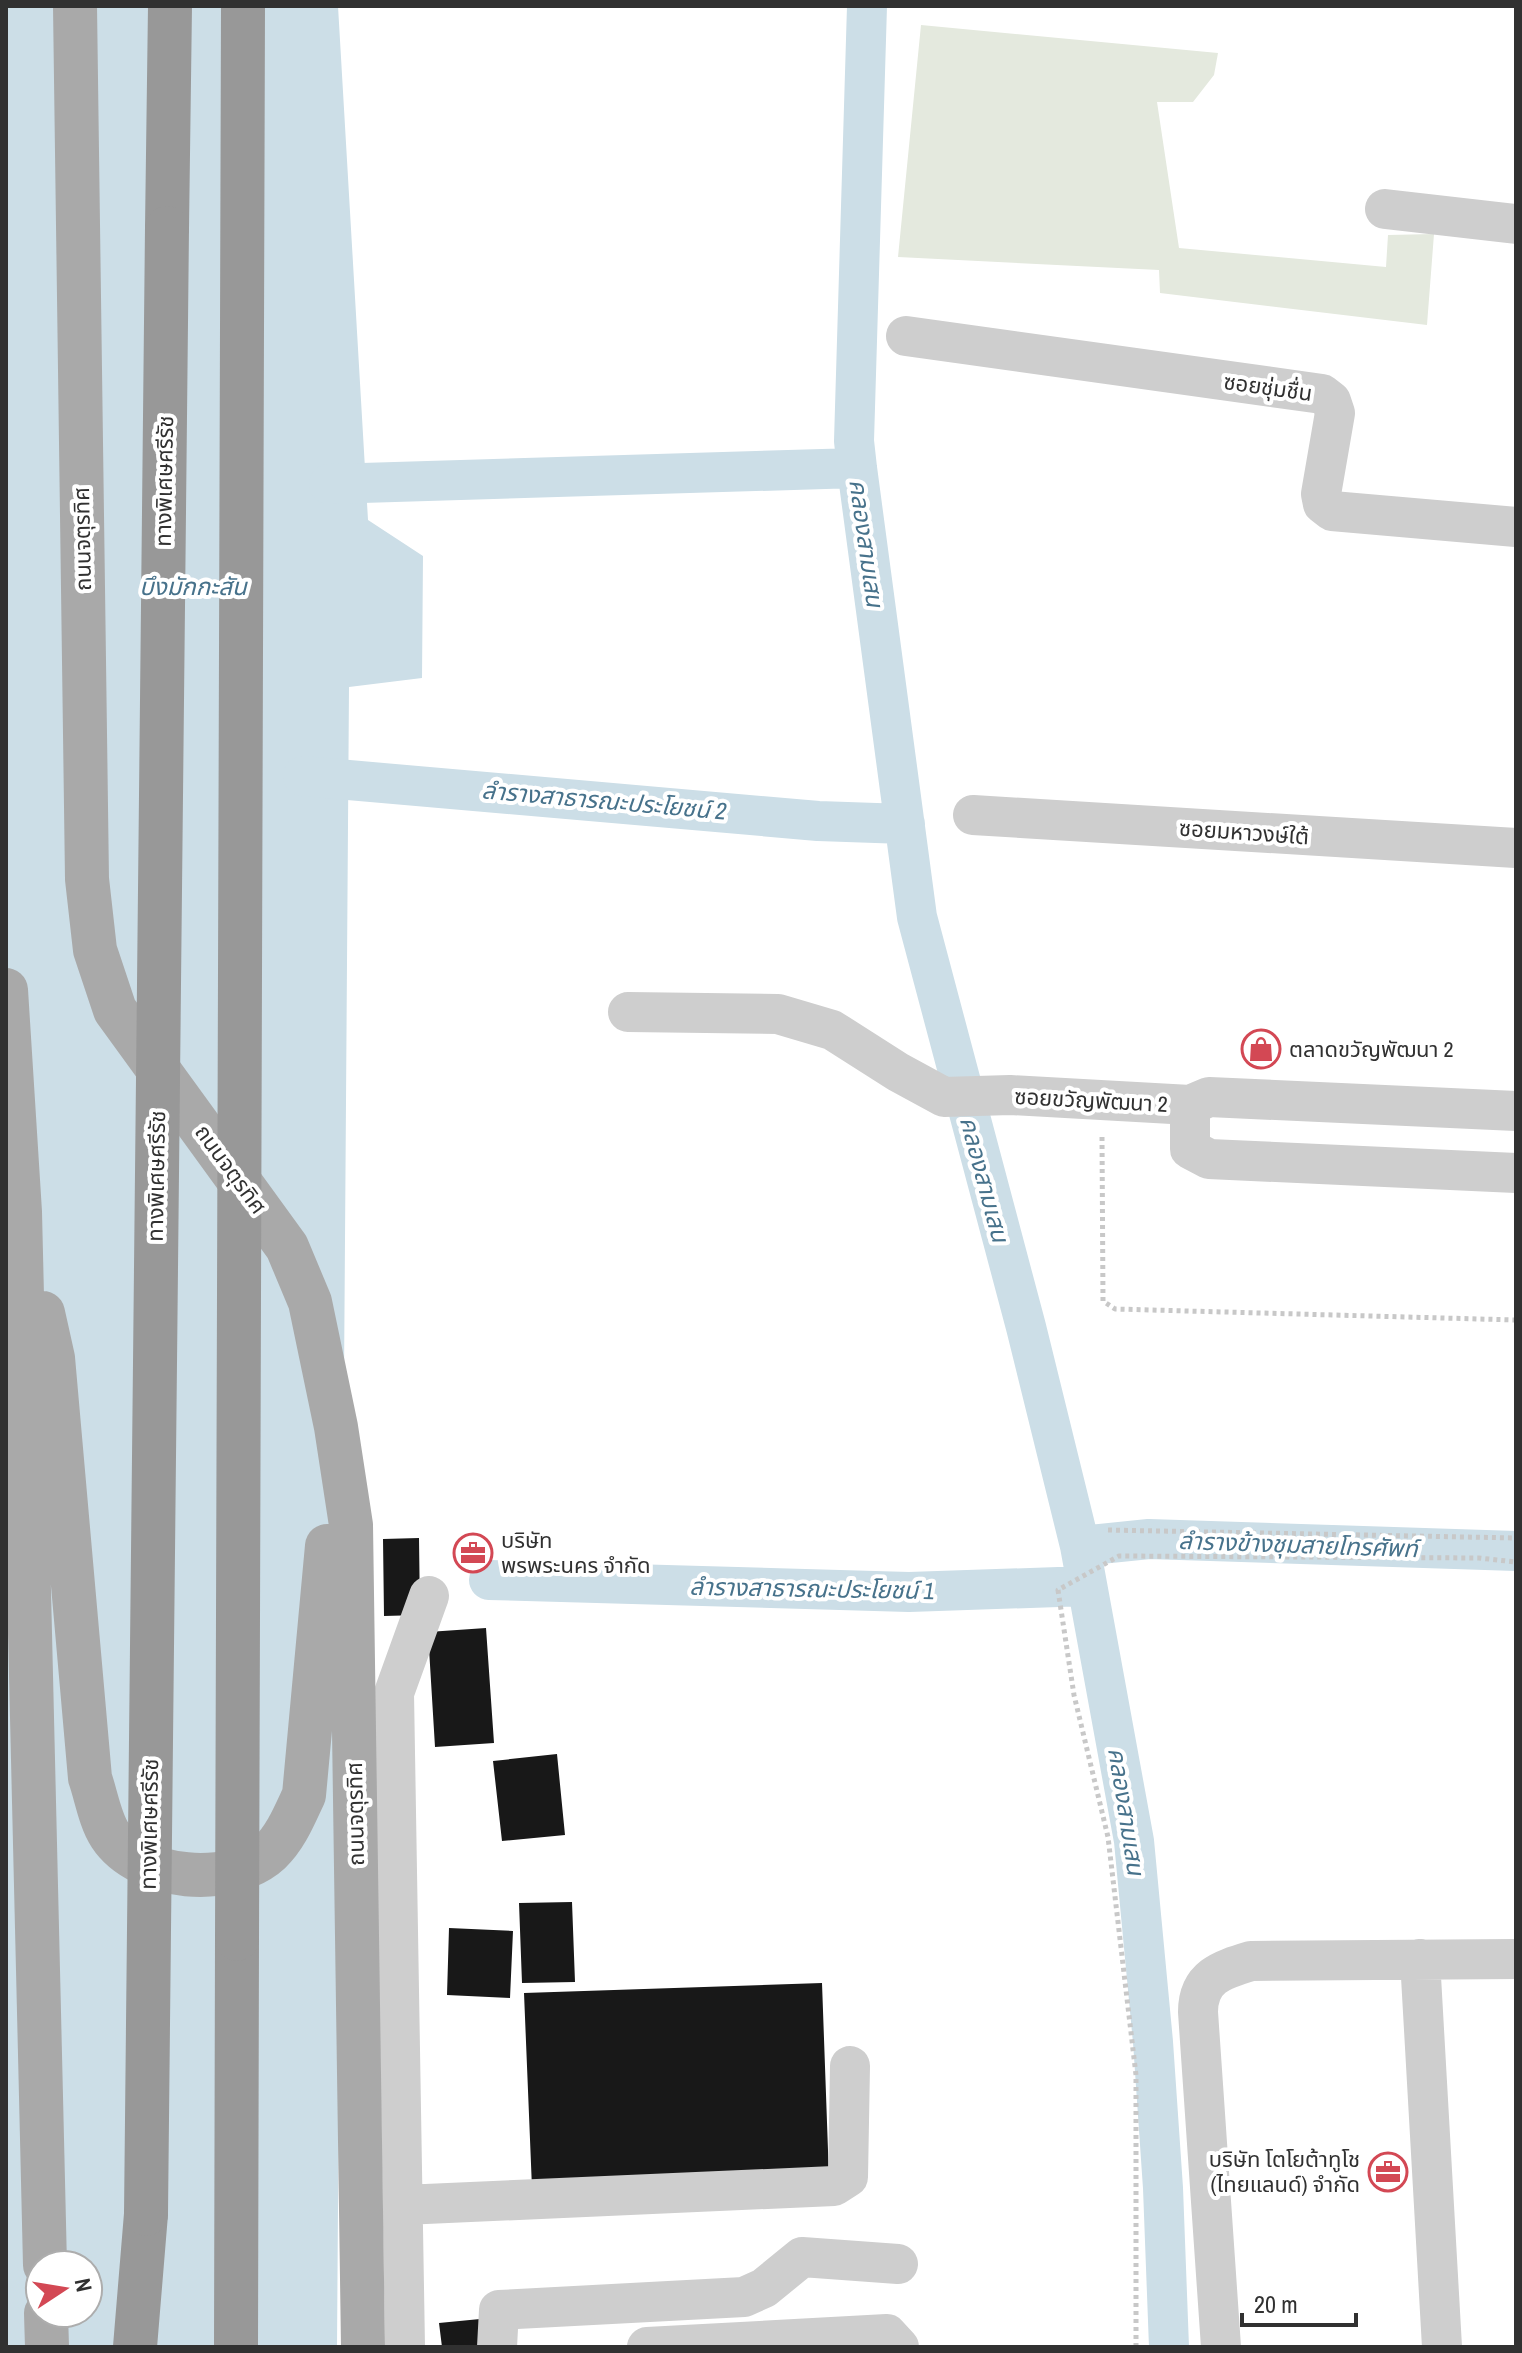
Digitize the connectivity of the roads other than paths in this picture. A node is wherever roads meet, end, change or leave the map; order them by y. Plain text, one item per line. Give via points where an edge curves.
1 (75, 6) edge
2 (170, 6) edge
3 (243, 6) edge
4 (1385, 209) dead end
5 (1516, 224) edge
6 (906, 336) dead end
7 (1516, 527) edge
8 (973, 815) dead end
9 (1516, 848) edge
10 (6, 990) edge
11 (628, 1012) dead end
12 (1190, 1105) junction
13 (1516, 1111) edge
14 (1516, 1173) edge
15 (20, 1212) junction
16 (344, 1473) junction
17 (429, 1596) dead end
18 (1420, 1959) junction
19 (1516, 1959) edge
20 (850, 2066) dead end
21 (403, 2205) junction
22 (146, 2214) junction
23 (45, 2249) edge
24 (898, 2264) dead end
25 (135, 2347) edge
26 (145, 2347) edge
27 (236, 2347) edge
28 (363, 2347) edge
29 (405, 2347) edge
30 (497, 2347) edge
31 (647, 2347) edge
32 (899, 2347) edge
33 (1221, 2347) edge
34 (1442, 2347) edge

1 - 16 main road, ถนนจตุรทิศ, bridge via 87,879 95,950 115,1010 287,1247 310,1302
2 - 22 highway, ทางพิเศษศรีรัช, bridge
3 - 27 highway, bridge
4 - 5 street
6 - 7 street, ซอยชุ่มชื่น via 1322,394 1335,413 1321,494 1332,511
8 - 9 street, ซอยมหาวงษ์ใต้
10 - 15 main road
11 - 12 street, ซอยขวัญพัฒนา 2 via 778,1014 832,1030 944,1097 1010,1095
12 - 13 street, ซอยขวัญพัฒนา 2 via 1209,1097
12 - 14 street, ซอยขวัญพัฒนา 2 via 1190,1149 1209,1159
15 - 16 main road, bridge via 53,1358 90,1778 110,1835 134,1859 176,1873 242,1870 270,1852 289,1826 304,1795 325,1558
15 - 23 main road
16 - 28 main road, ถนนจตุรทิศ via 351,1525
17 - 21 street via 394,1693
18 - 19 street
18 - 33 street via 1251,1961 1220,1973 1198,1997
18 - 34 street
20 - 21 street via 848,2177 834,2186
21 - 29 street
22 - 25 highway
22 - 26 highway, ทางพิเศษศรีรัช
24 - 30 street via 802,2257 744,2297 499,2310
31 - 32 street via 887,2334

